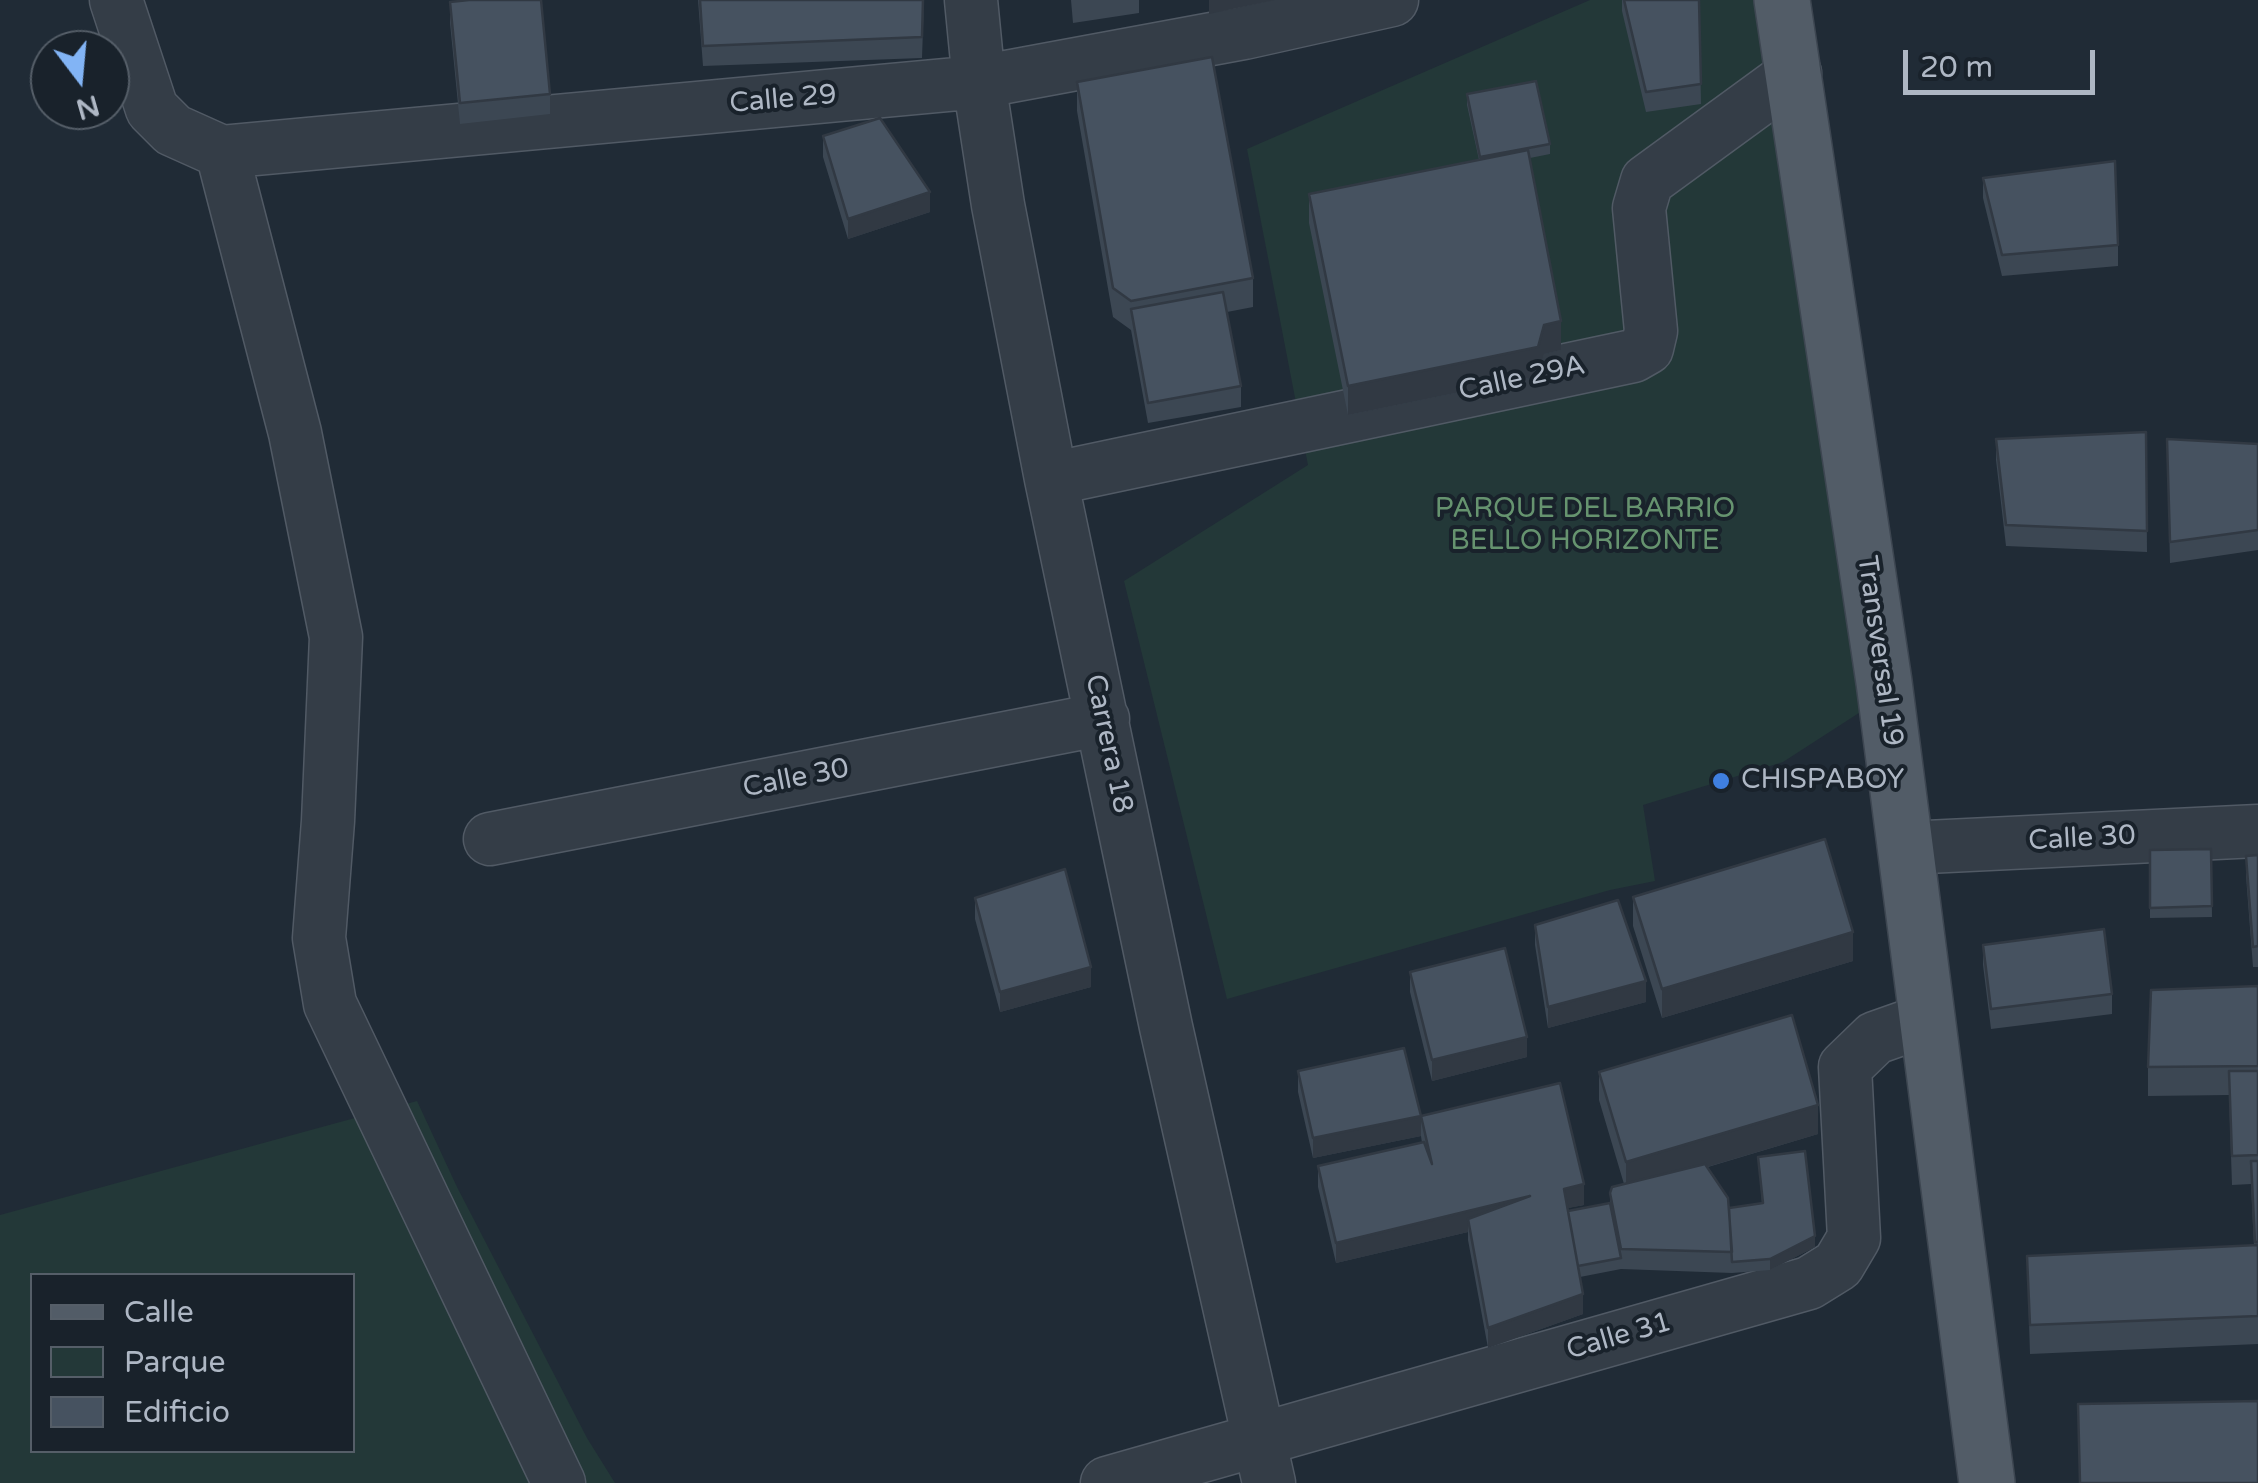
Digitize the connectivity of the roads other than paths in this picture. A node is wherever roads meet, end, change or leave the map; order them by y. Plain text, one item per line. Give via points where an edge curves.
1 (116, 0) edge
2 (971, 0) edge
3 (1392, 0) edge
4 (1782, 0) edge
5 (1794, 73) junction
6 (979, 82) junction
7 (222, 152) junction
8 (1051, 479) junction
9 (1103, 720) junction
10 (2258, 830) edge
11 (490, 839) dead end
12 (1906, 848) junction
13 (1926, 1020) junction
14 (1264, 1462) edge
15 (559, 1483) edge
16 (1108, 1483) edge
17 (1986, 1483) edge

1 - 7 street, Calle 29 via 152,109 174,130
2 - 6 street, Carrera 18
3 - 6 street, Calle 29
4 - 5 main road, Transversal 19
5 - 8 street, Calle 29A via 1647,180 1640,208 1651,331 1647,348 1633,356
5 - 12 main road, Transversal 19
6 - 7 street, Calle 29
6 - 8 street, Carrera 18
7 - 15 street via 295,433 336,638 319,938 330,1004
8 - 9 street, Carrera 18
9 - 11 street, Calle 30
9 - 14 street, Carrera 18
10 - 12 street, Calle 30
12 - 13 main road, Transversal 19
13 - 14 street, Calle 31 via 1875,1038 1844,1067 1854,1238 1838,1265 1809,1283
13 - 17 main road, Transversal 19
14 - 16 street, Calle 31

